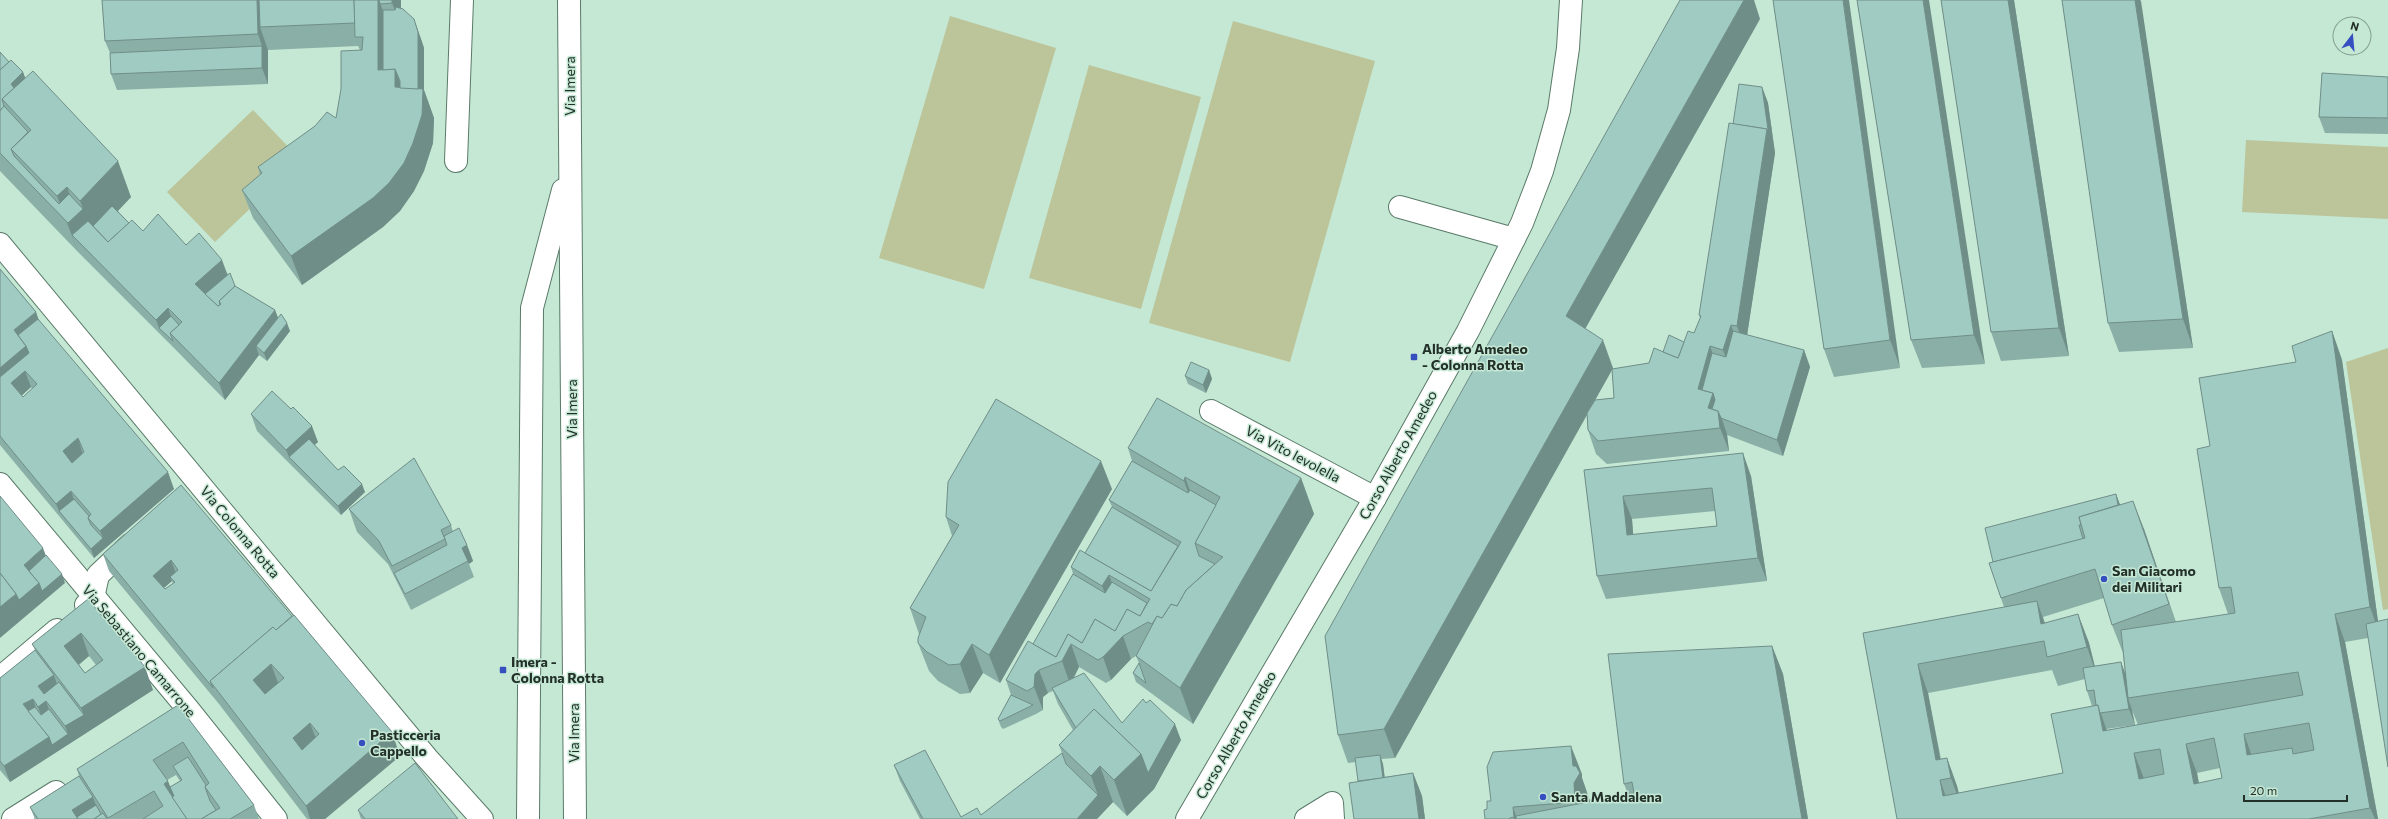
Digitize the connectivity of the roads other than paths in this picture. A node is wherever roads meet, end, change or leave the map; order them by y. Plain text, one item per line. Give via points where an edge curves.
1 (462, 0) edge
2 (569, 0) edge
3 (1571, 0) edge
4 (456, 161) dead end
5 (570, 162) junction
6 (1400, 207) dead end
7 (1514, 239) junction
8 (1, 246) edge
9 (1211, 411) dead end
10 (198, 481) junction
11 (0, 484) edge
12 (181, 497) edge
13 (1375, 498) junction
14 (142, 533) edge
15 (93, 598) junction
16 (0, 678) edge
17 (188, 709) junction
18 (168, 722) edge
19 (427, 758) junction
20 (410, 773) edge
21 (74, 781) edge
22 (1333, 811) edge
23 (0, 812) edge
24 (5, 819) edge
25 (14, 819) edge
26 (276, 819) edge
27 (482, 819) edge
28 (528, 819) edge
29 (575, 819) edge
30 (1187, 819) edge
31 (1306, 819) edge

1 - 4 street
2 - 5 street, Via Imera
3 - 7 street, Corso Alberto Amedeo via 1568,48 1559,110 1542,171
5 - 28 street via 532,308
5 - 29 street, Via Imera
6 - 7 street
7 - 13 street, Corso Alberto Amedeo via 1468,331
8 - 10 street, Via Colonna Rotta
9 - 13 street, Via Vito Ievolella
10 - 12 street
10 - 19 street, Via Colonna Rotta
11 - 15 street, Via Sebastiano Camarrone
13 - 30 street, Corso Alberto Amedeo
14 - 15 street via 98,575
15 - 16 street
15 - 17 street, Via Sebastiano Camarrone
17 - 18 street
17 - 26 street, Via Sebastiano Camarrone
19 - 20 street
19 - 27 street, Via Colonna Rotta
21 - 25 street
22 - 31 street
23 - 24 street

